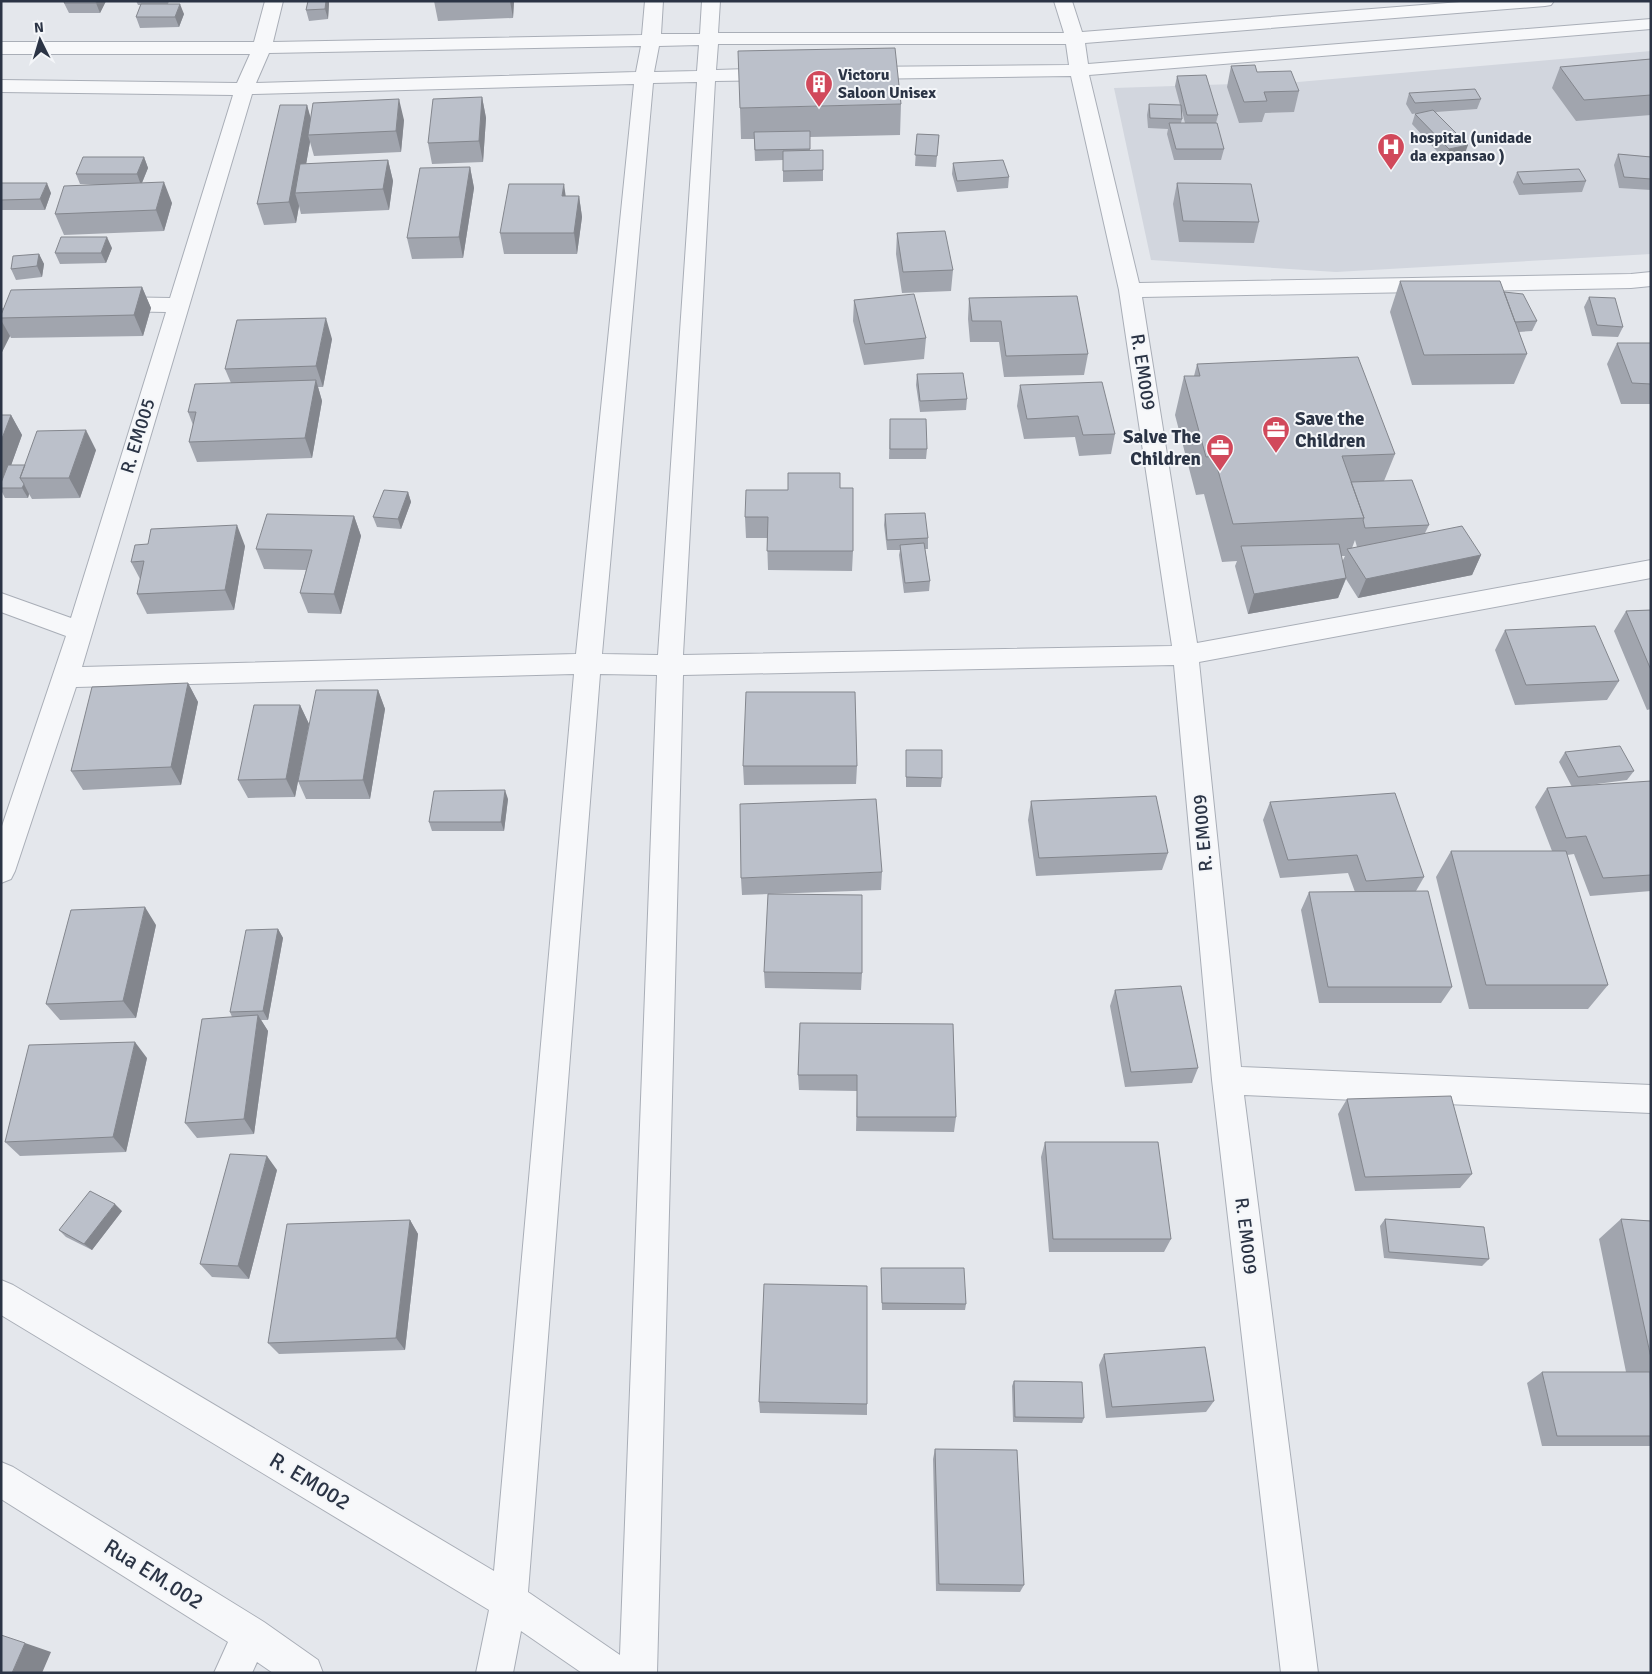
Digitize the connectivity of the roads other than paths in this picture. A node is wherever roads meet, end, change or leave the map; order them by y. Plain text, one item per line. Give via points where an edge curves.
1 (274, 1) edge
2 (654, 1) edge
3 (711, 1) edge
4 (1063, 1) edge
5 (1545, 1) edge
6 (1651, 24) edge
7 (1075, 38) junction
8 (710, 39) junction
9 (651, 41) junction
10 (1, 48) edge
11 (262, 48) junction
12 (1079, 70) junction
13 (844, 73) edge
14 (795, 74) edge
15 (707, 75) junction
16 (644, 77) junction
17 (1, 86) edge
18 (244, 89) junction
19 (1651, 279) edge
20 (1130, 290) junction
21 (89, 304) edge
22 (178, 305) junction
23 (1651, 569) edge
24 (1, 602) edge
25 (78, 631) junction
26 (1186, 655) junction
27 (588, 664) junction
28 (670, 665) junction
29 (66, 677) junction
30 (1, 871) edge
31 (1227, 1080) junction
32 (1651, 1099) edge
33 (1, 1296) edge
34 (1, 1478) edge
35 (509, 1601) junction
36 (251, 1636) junction
37 (232, 1673) edge
38 (305, 1673) edge
39 (494, 1673) edge
40 (614, 1673) edge
41 (638, 1673) edge
42 (1300, 1673) edge

1 - 11 street, R. EM005
2 - 9 street
3 - 8 street
4 - 7 street, R. EM009
5 - 7 street
6 - 12 street
7 - 8 street
7 - 12 street, R. EM009
8 - 9 street
8 - 15 street
9 - 11 street
9 - 16 street
10 - 11 street
11 - 18 street, R. EM005
12 - 13 street
12 - 20 street, R. EM009
14 - 15 street
15 - 16 street
15 - 28 street
16 - 18 street
16 - 27 street
17 - 18 street
18 - 22 street, R. EM005
19 - 20 street
20 - 26 street, R. EM009
21 - 22 street
22 - 25 street, R. EM005
23 - 26 street
24 - 25 street
25 - 29 street, R. EM005
26 - 28 street
26 - 31 street, R. EM009
27 - 28 street
27 - 29 street
27 - 35 street
28 - 41 street
29 - 30 street, R. EM005
31 - 32 street
31 - 42 street, R. EM009
33 - 35 street, R. EM002
34 - 36 street, Rua EM.002
35 - 39 street
35 - 40 street, R. EM002
36 - 37 street
36 - 38 street, Rua EM.002

